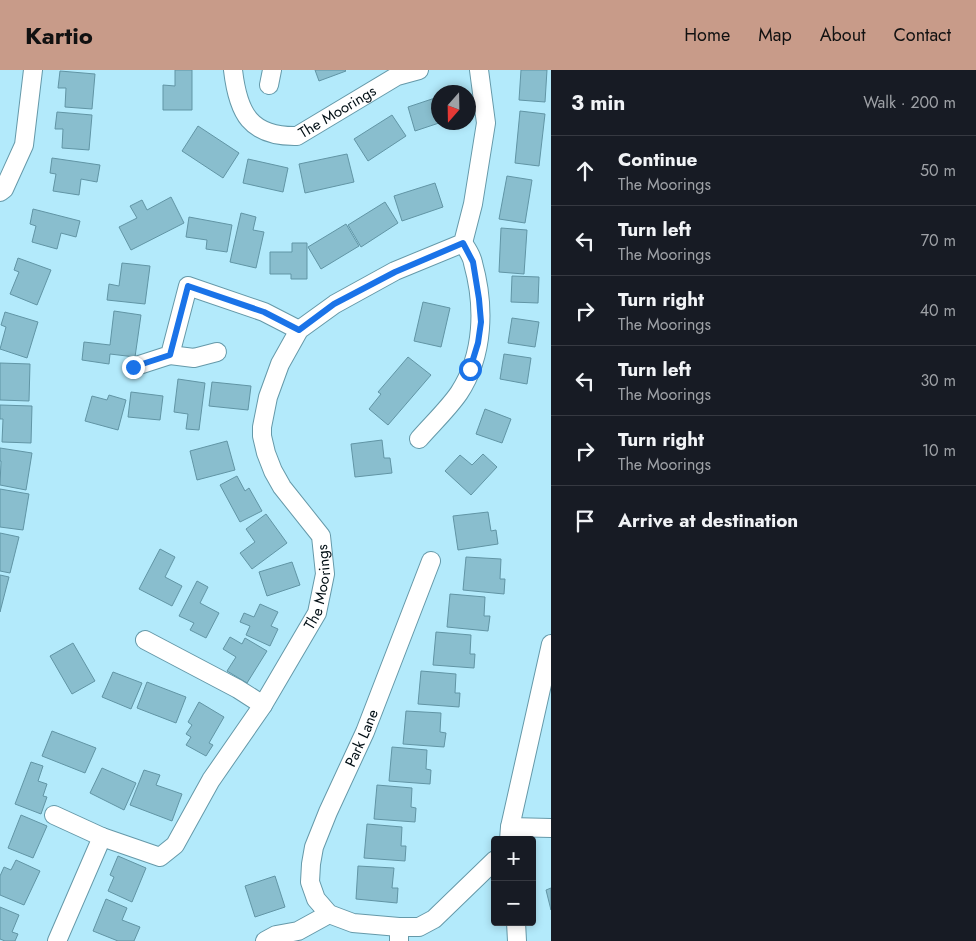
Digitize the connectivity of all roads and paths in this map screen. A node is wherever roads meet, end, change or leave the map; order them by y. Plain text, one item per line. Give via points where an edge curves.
1 (33, 70) edge
2 (234, 70) edge
3 (419, 70) edge
4 (479, 70) edge
5 (0, 192) edge
6 (463, 243) junction
7 (299, 330) junction
8 (217, 352) dead end
9 (170, 355) junction
10 (133, 367) dead end
11 (419, 439) dead end
12 (431, 561) dead end
13 (145, 640) dead end
14 (551, 644) edge
15 (263, 705) junction
16 (54, 815) dead end
17 (551, 828) edge
18 (509, 833) edge
19 (102, 837) junction
20 (491, 864) edge
21 (329, 914) junction
22 (516, 926) edge
23 (399, 934) edge
24 (56, 941) edge
25 (266, 941) edge
26 (517, 941) edge

1 - 5 street via 24,145
2 - 3 street, The Moorings via 238,99 255,126 268,133 297,136 397,76
4 - 6 street via 486,123
6 - 7 street, The Moorings via 395,272 334,304
6 - 11 street via 473,262 479,299 481,322 478,343 458,393
7 - 9 street via 264,312 188,286
7 - 15 street, The Moorings via 280,364 268,397 262,436 266,454 282,487 321,536 325,574 317,613
8 - 9 street via 194,358
9 - 10 street
12 - 21 street, Park Lane via 366,732 314,847 310,882 316,899
13 - 15 street
14 - 18 street
15 - 19 street, The Moorings via 211,780 175,845 160,857
16 - 19 street, The Moorings
17 - 18 street
19 - 24 street
20 - 23 street via 434,919
21 - 23 street
21 - 25 street via 298,931 276,935
22 - 26 street

